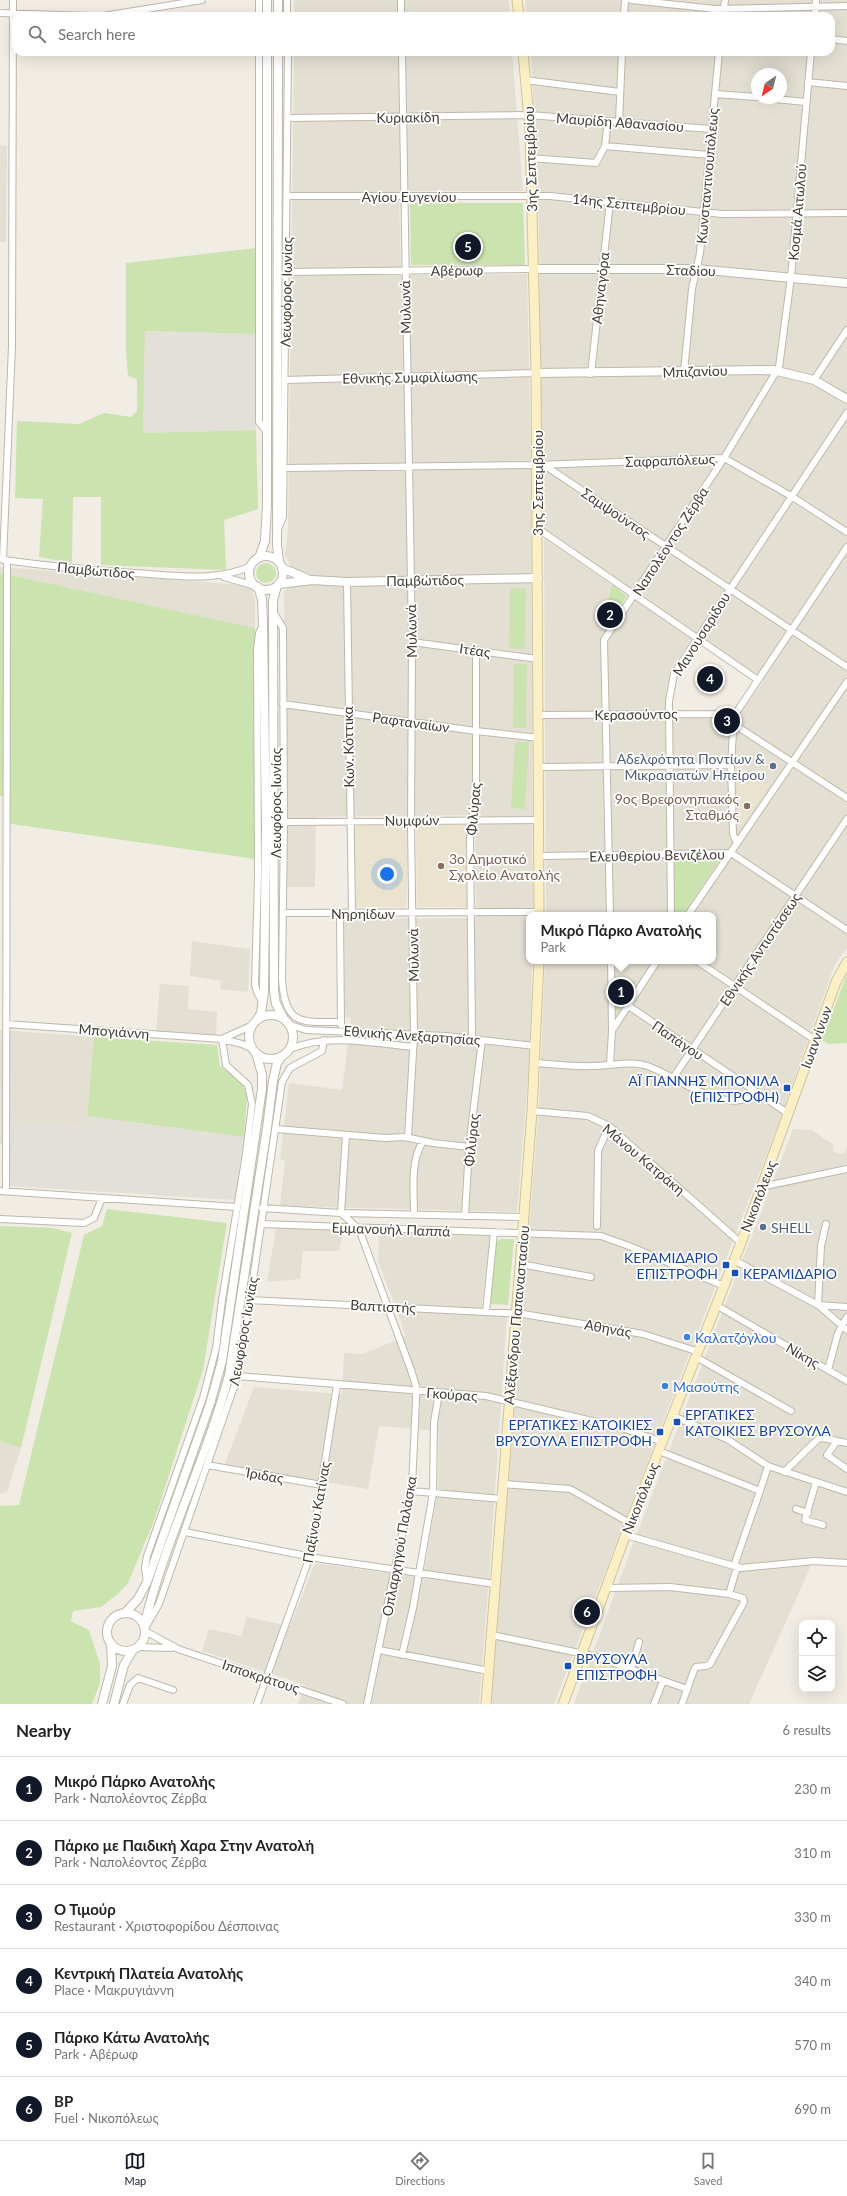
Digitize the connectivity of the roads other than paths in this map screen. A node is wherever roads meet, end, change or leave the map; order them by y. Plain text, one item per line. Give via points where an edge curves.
1 (13, 0) edge
2 (202, 0) edge
3 (259, 0) edge
4 (267, 0) edge
5 (278, 0) edge
6 (287, 0) edge
7 (401, 0) edge
8 (517, 0) edge
9 (625, 0) edge
10 (632, 0) edge
11 (725, 0) edge
12 (816, 3) edge
13 (847, 6) edge
14 (723, 9) junction
15 (13, 12) edge
16 (128, 12) edge
17 (259, 12) edge
18 (267, 12) edge
19 (278, 12) edge
20 (287, 12) edge
21 (401, 12) edge
22 (518, 12) edge
23 (624, 12) edge
24 (0, 13) edge
25 (12, 14) edge
26 (835, 40) edge
27 (847, 41) edge
28 (13, 56) edge
29 (259, 56) edge
30 (267, 56) edge
31 (278, 56) edge
32 (288, 56) edge
33 (402, 56) edge
34 (523, 56) edge
35 (622, 56) edge
36 (719, 56) edge
37 (811, 56) edge
38 (525, 80) junction
39 (808, 82) junction
40 (847, 86) edge
41 (620, 92) junction
42 (714, 94) junction
43 (751, 97) edge
44 (787, 100) edge
45 (806, 102) junction
46 (529, 115) junction
47 (402, 117) junction
48 (288, 118) junction
49 (608, 121) junction
50 (619, 122) junction
51 (711, 129) junction
52 (605, 146) junction
53 (709, 155) junction
54 (530, 158) junction
55 (287, 196) junction
56 (404, 196) junction
57 (531, 196) junction
58 (610, 202) junction
59 (704, 212) junction
60 (847, 213) edge
61 (797, 214) junction
62 (534, 269) junction
63 (603, 269) junction
64 (696, 269) junction
65 (405, 271) junction
66 (285, 272) junction
67 (791, 277) junction
68 (847, 282) edge
69 (847, 330) edge
70 (778, 370) junction
71 (684, 372) junction
72 (536, 373) junction
73 (591, 374) junction
74 (406, 377) junction
75 (285, 380) junction
76 (814, 380) junction
77 (847, 399) edge
78 (847, 413) edge
79 (268, 433) junction
80 (724, 458) junction
81 (540, 465) junction
82 (407, 467) junction
83 (284, 468) junction
84 (791, 496) junction
85 (537, 528) junction
86 (277, 531) junction
87 (847, 532) edge
88 (666, 547) junction
89 (847, 547) edge
90 (259, 558) junction
91 (4, 560) edge
92 (281, 565) junction
93 (251, 566) junction
94 (216, 575) junction
95 (538, 578) junction
96 (312, 580) junction
97 (410, 581) junction
98 (347, 582) junction
99 (278, 585) junction
100 (257, 586) junction
101 (729, 589) junction
102 (634, 595) junction
103 (274, 613) junction
104 (791, 631) junction
105 (696, 638) junction
106 (412, 642) junction
107 (476, 651) junction
108 (538, 659) junction
109 (847, 668) edge
110 (758, 680) junction
111 (847, 682) edge
112 (283, 704) junction
113 (348, 713) junction
114 (606, 714) junction
115 (669, 714) junction
116 (734, 714) junction
117 (538, 715) junction
118 (412, 721) junction
119 (732, 723) junction
120 (476, 731) junction
121 (539, 738) junction
122 (792, 762) junction
123 (670, 765) junction
124 (732, 765) junction
125 (607, 766) junction
126 (540, 767) junction
127 (847, 798) edge
128 (412, 820) junction
129 (473, 820) junction
130 (540, 820) junction
131 (847, 820) edge
132 (350, 821) junction
133 (284, 822) junction
134 (737, 843) junction
135 (731, 853) junction
136 (670, 854) junction
137 (608, 855) junction
138 (540, 856) junction
139 (796, 896) junction
140 (0, 908) edge
141 (7, 909) junction
142 (412, 912) junction
143 (471, 912) junction
144 (539, 912) edge
145 (610, 912) edge
146 (671, 912) edge
147 (690, 912) edge
148 (283, 913) junction
149 (340, 913) junction
150 (352, 913) junction
151 (526, 913) edge
152 (847, 930) edge
153 (847, 962) edge
154 (539, 964) edge
155 (611, 964) edge
156 (655, 964) edge
157 (702, 964) edge
158 (735, 986) junction
159 (627, 1005) junction
160 (255, 1022) junction
161 (287, 1022) junction
162 (341, 1022) junction
163 (6, 1024) junction
164 (342, 1030) junction
165 (612, 1030) junction
166 (414, 1036) junction
167 (222, 1039) junction
168 (472, 1039) junction
169 (324, 1040) junction
170 (482, 1040) junction
171 (815, 1040) junction
172 (535, 1046) junction
173 (413, 1047) junction
174 (290, 1049) junction
175 (692, 1049) junction
176 (255, 1051) junction
177 (281, 1057) junction
178 (534, 1063) junction
179 (610, 1064) junction
180 (673, 1078) junction
181 (757, 1093) junction
182 (532, 1110) junction
183 (788, 1114) junction
184 (609, 1126) junction
185 (276, 1129) junction
186 (346, 1135) junction
187 (408, 1137) junction
188 (423, 1141) junction
189 (469, 1147) junction
190 (847, 1169) edge
191 (762, 1187) junction
192 (3, 1191) edge
193 (102, 1198) junction
194 (240, 1208) junction
195 (258, 1208) junction
196 (341, 1213) junction
197 (414, 1214) junction
198 (465, 1216) junction
199 (524, 1217) junction
200 (0, 1219) edge
201 (261, 1224) junction
202 (826, 1224) dead end
203 (597, 1226) dead end
204 (359, 1228) junction
205 (494, 1232) junction
206 (522, 1233) junction
207 (741, 1243) junction
208 (734, 1260) junction
209 (520, 1264) junction
210 (591, 1277) dead end
211 (724, 1286) junction
212 (250, 1300) junction
213 (716, 1305) junction
214 (818, 1305) junction
215 (386, 1306) junction
216 (847, 1307) edge
217 (486, 1312) junction
218 (515, 1314) junction
219 (847, 1317) edge
220 (844, 1328) edge
221 (697, 1354) junction
222 (828, 1370) junction
223 (236, 1376) junction
224 (847, 1381) edge
225 (337, 1385) junction
226 (416, 1391) junction
227 (439, 1393) junction
228 (509, 1401) junction
229 (792, 1411) dead end
230 (673, 1416) junction
231 (837, 1441) junction
232 (663, 1442) junction
233 (847, 1443) edge
234 (659, 1451) junction
235 (207, 1465) junction
236 (768, 1466) junction
237 (847, 1469) edge
238 (784, 1472) junction
239 (816, 1482) junction
240 (503, 1484) junction
241 (322, 1485) junction
242 (846, 1490) edge
243 (411, 1491) junction
244 (760, 1491) junction
245 (433, 1493) junction
246 (502, 1499) junction
247 (796, 1509) dead end
248 (808, 1513) junction
249 (630, 1523) junction
250 (823, 1525) dead end
251 (185, 1532) junction
252 (626, 1535) junction
253 (310, 1556) junction
254 (847, 1564) edge
255 (735, 1567) junction
256 (396, 1570) junction
257 (419, 1573) junction
258 (495, 1584) junction
259 (606, 1588) junction
260 (729, 1594) junction
261 (125, 1613) junction
262 (145, 1628) junction
263 (492, 1635) junction
264 (639, 1642) dead end
265 (110, 1643) junction
266 (136, 1649) junction
267 (178, 1649) junction
268 (379, 1650) junction
269 (582, 1653) junction
270 (402, 1655) junction
271 (631, 1670) junction
272 (488, 1671) junction
273 (266, 1678) junction
274 (664, 1681) junction
275 (173, 1690) dead end
276 (687, 1690) junction
277 (101, 1704) edge
278 (114, 1704) edge
279 (123, 1704) edge
280 (257, 1704) edge
281 (343, 1704) edge
282 (367, 1704) edge
283 (486, 1704) edge
284 (563, 1704) edge
285 (654, 1704) edge
286 (682, 1704) edge

1 - 15 street
2 - 16 street
3 - 17 street
4 - 18 street
5 - 19 street
6 - 20 street
7 - 21 street
8 - 22 main road
9 - 23 street
10 - 14 street
11 - 14 street
12 - 13 street
12 - 14 street
24 - 25 street
26 - 27 street
28 - 91 street via 12,346
29 - 79 street, Λεωφόρος Ιωνίας via 259,422
30 - 79 street, Λεωφόρος Ιωνίας
31 - 86 street, Λεωφόρος Ιωνίας
32 - 48 street, Λεωφόρος Ιωνίας
33 - 47 street, Μυλωνά
34 - 38 main road, 3ης Σεπτεμβρίου
35 - 41 street
36 - 42 street, Κωνσταντινουπόλεως
37 - 39 street, Κοσμά Αιτωλού
38 - 41 street
38 - 46 main road, 3ης Σεπτεμβρίου
39 - 40 street
39 - 45 street, Κοσμά Αιτωλού
41 - 50 street
42 - 43 street
42 - 51 street, Κωνσταντινουπόλεως
44 - 45 street
45 - 61 street, Κοσμά Αιτωλού
46 - 47 street, Κυριακίδη
46 - 49 street, Μαυρίδη Αθανασίου
46 - 54 main road, 3ης Σεπτεμβρίου
47 - 48 street, Κυριακίδη
47 - 56 street, Μυλωνά
48 - 55 street, Λεωφόρος Ιωνίας
49 - 50 street, Μαυρίδη Αθανασίου
49 - 52 street
50 - 51 street, Μαυρίδη Αθανασίου
51 - 53 street, Κωνσταντινουπόλεως
52 - 53 street
52 - 54 street via 596,163
53 - 59 street, Κωνσταντινουπόλεως
54 - 57 main road, 3ης Σεπτεμβρίου
55 - 56 street, Αγίου Ευγενίου
55 - 66 street, Λεωφόρος Ιωνίας
56 - 57 street, Αγίου Ευγενίου
56 - 65 street, Μυλωνά
57 - 58 street, 14ης Σεπτεμβρίου
57 - 62 main road, 3ης Σεπτεμβρίου
58 - 59 street, 14ης Σεπτεμβρίου
58 - 63 street, Αθηναγόρα
59 - 61 street, 14ης Σεπτεμβρίου
59 - 64 street, Κωνσταντινουπόλεως
60 - 61 street, 14ης Σεπτεμβρίου
61 - 67 street, Κοσμά Αιτωλού
62 - 63 street, Σταδίου
62 - 65 street, Αβέρωφ
62 - 72 main road, 3ης Σεπτεμβρίου
63 - 64 street, Σταδίου
63 - 73 street, Αθηναγόρα
64 - 67 street, Σταδίου
64 - 71 street, Κωνσταντινουπόλεως
65 - 66 street, Αβέρωφ
65 - 74 street, Μυλωνά
66 - 75 street, Λεωφόρος Ιωνίας
67 - 68 street, Σταδίου
67 - 70 street, Κοσμά Αιτωλού
69 - 76 street
70 - 71 street, Μπιζανίου
70 - 76 street, Μπιζανίου
70 - 80 street, Ναπολέοντος Ζέρβα
71 - 73 street, Μπιζανίου
72 - 73 street, Μπιζανίου
72 - 74 street, Εθνικής Συμφιλίωσης
72 - 81 main road, 3ης Σεπτεμβρίου
74 - 75 street, Εθνικής Συμφιλίωσης
74 - 82 street, Μυλωνά
75 - 83 street, Λεωφόρος Ιωνίας
76 - 77 street, Μπιζανίου
78 - 84 street, Μανουσαρίδου
79 - 90 street, Λεωφόρος Ιωνίας via 266,533
80 - 81 street, Σαφραπόλεως
80 - 84 street, Σαφραπόλεως
80 - 88 street, Ναπολέοντος Ζέρβα
81 - 82 street, Σαφραπόλεως
81 - 85 main road, 3ης Σεπτεμβρίου
81 - 88 street, Σαμψούντος
82 - 83 street, Σαφραπόλεως
82 - 97 street, Μυλωνά
83 - 86 street, Λεωφόρος Ιωνίας via 283,517
84 - 87 street, Σαφραπόλεως
84 - 101 street, Μανουσαρίδου
85 - 95 main road, 3ης Σεπτεμβρίου
85 - 102 street
86 - 92 street, Λεωφόρος Ιωνίας
88 - 101 street, Σαμψούντος
88 - 102 street, Ναπολέοντος Ζέρβα
89 - 104 street
90 - 92 street via 269,556
90 - 93 street
91 - 94 street, Παμβώτιδος via 96,570 186,576
91 - 141 street
92 - 96 street, Παμβώτιδος
92 - 99 street via 283,576
93 - 94 street, Παμβώτιδος via 241,571
93 - 100 street via 250,577
94 - 100 street, Παμβώτιδος
95 - 97 street, Παμβώτιδος
95 - 108 main road, 3ης Σεπτεμβρίου
96 - 98 street, Παμβώτιδος
96 - 99 street, Παμβώτιδος
97 - 98 street, Παμβώτιδος
97 - 106 street, Μυλωνά
98 - 113 street, Κων. Κόττικα
99 - 100 street via 268,589
99 - 103 street, Λεωφόρος Ιωνίας via 274,595
100 - 160 street, Λεωφόρος Ιωνίας via 262,599 264,624 266,825 263,1003
101 - 104 street, Σαμψούντος
101 - 105 street, Μανουσαρίδου
102 - 105 street
102 - 114 street, Ναπολέοντος Ζέρβα via 604,640
103 - 112 street via 283,628
103 - 161 street, Λεωφόρος Ιωνίας via 274,991 276,1004
104 - 109 street, Σαμψούντος
104 - 110 street
105 - 110 street
105 - 115 street, Μανουσαρίδου via 673,676
106 - 107 street, Ιτέας
106 - 118 street, Μυλωνά
107 - 108 street, Ιτέας
107 - 120 street, Φιλύρας
108 - 117 main road, 3ης Σεπτεμβρίου
110 - 116 street
111 - 122 street
112 - 113 street, Ραφταναίων
112 - 133 street
113 - 118 street, Ραφταναίων
113 - 132 street, Κων. Κόττικα
114 - 115 street, Κερασούντος
114 - 117 street, Κερασούντος
114 - 125 street, Ναπολέοντος Ζέρβα
115 - 116 street, Κερασούντος
115 - 123 street, Μανουσαρίδου
116 - 119 street
117 - 121 main road, 3ης Σεπτεμβρίου
118 - 120 street, Ραφταναίων
118 - 128 street, Μυλωνά
119 - 122 street
119 - 124 street
120 - 121 street, Ραφταναίων
120 - 129 street, Φιλύρας via 476,798
121 - 126 main road, 3ης Σεπτεμβρίου
122 - 127 street
122 - 134 street
123 - 124 street
123 - 125 street
123 - 136 street, Μανουσαρίδου
124 - 134 street via 733,834
125 - 126 street
125 - 137 street, Ναπολέοντος Ζέρβα
126 - 130 main road, 3ης Σεπτεμβρίου
128 - 129 street, Νυμφών
128 - 132 street, Νυμφών
128 - 142 street, Μυλωνά
129 - 130 street, Νυμφών
129 - 143 street, Φιλύρας via 470,833
130 - 138 main road, 3ης Σεπτεμβρίου
131 - 139 street, Εθνικής Αντιστάσεως
132 - 133 street, Νυμφών
132 - 150 street, Κων. Κόττικα
133 - 148 street
134 - 135 street
135 - 136 street, Ελευθερίου Βενιζέλου
135 - 139 street, Ελευθερίου Βενιζέλου
135 - 147 street
136 - 137 street, Ελευθερίου Βενιζέλου
136 - 146 street, Μανουσαρίδου
137 - 138 street, Ελευθερίου Βενιζέλου
137 - 145 street, Ναπολέοντος Ζέρβα
138 - 144 main road, 3ης Σεπτεμβρίου
139 - 152 street, Ελευθερίου Βενιζέλου
139 - 158 street, Εθνικής Αντιστάσεως
140 - 141 street
141 - 163 street
142 - 143 street, Νηρηίδων
142 - 150 street, Νηρηίδων
142 - 166 street, Μυλωνά
143 - 151 street, Νηρηίδων
143 - 168 street, Φιλύρας
148 - 149 street, Νηρηίδων
148 - 162 street via 283,1000 294,1016 304,1021
149 - 150 street, Νηρηίδων
149 - 162 street
153 - 171 main road, Ιωαννίνων via 836,982
154 - 172 main road
155 - 165 street
156 - 159 street
157 - 158 street
158 - 171 street
158 - 175 street, Εθνικής Αντιστάσεως
159 - 165 street
159 - 175 street, Παπάγου
160 - 161 street via 270,1015
160 - 167 street, Μπογιάννη
160 - 176 street, Λεωφόρος Ιωνίας via 250,1037
161 - 164 street, Εθνικής Ανεξαρτησίας via 306,1030
161 - 174 street, Λεωφόρος Ιωνίας via 293,1037
162 - 164 street
163 - 167 street, Μπογιάννη
163 - 192 street
164 - 166 street, Εθνικής Ανεξαρτησίας
165 - 179 street
166 - 168 street, Εθνικής Ανεξαρτησίας
166 - 173 street, Μυλωνά
167 - 176 street, Μπογιάννη via 242,1044
167 - 194 street via 226,1064 243,1078 251,1094
168 - 170 street, Εθνικής Ανεξαρτησίας
169 - 173 street, Εθνικής Ανεξαρτησίας
169 - 174 street, Εθνικής Ανεξαρτησίας
169 - 185 street, Λεωφόρος Ιωνίας via 322,1051 300,1062 286,1074 280,1091
170 - 172 street, Εθνικής Ανεξαρτησίας
170 - 189 street, Φιλύρας
171 - 183 main road, Ιωαννίνων
172 - 178 main road, Αλέξανδρου Παπαναστασίου
173 - 187 street, Μυλωνά
174 - 177 street, Λεωφόρος Ιωνίας
175 - 180 street, Εθνικής Αντιστάσεως
175 - 181 street, Παπάγου
176 - 177 street via 268,1059
176 - 194 street, Λεωφόρος Ιωνίας via 262,1074 262,1089
177 - 195 street, Λεωφόρος Ιωνίας via 274,1072
178 - 179 street via 584,1066
178 - 182 main road, Αλέξανδρου Παπαναστασίου
179 - 180 street via 644,1065
180 - 181 street via 725,1100 744,1101
181 - 183 street, Παπάγου
182 - 184 street, Μάνου Κατράκη via 588,1116
182 - 199 main road, Αλέξανδρου Παπαναστασίου
183 - 191 main road, Νικοπόλεως
184 - 203 street via 598,1152
184 - 207 street, Μάνου Κατράκη
185 - 186 street
185 - 195 street, Λεωφόρος Ιωνίας
186 - 187 street
186 - 196 street
187 - 188 street
188 - 189 street
188 - 197 street via 416,1156
189 - 198 street, Φιλύρας
190 - 191 street
191 - 207 main road, Νικοπόλεως
192 - 193 street
193 - 194 street
193 - 200 street via 94,1218 84,1223
194 - 261 street, Λεωφόρος Ιωνίας via 221,1368 146,1582 138,1599
195 - 196 street, Εμμανουήλ Παππά
195 - 201 street, Λεωφόρος Ιωνίας
195 - 262 street via 226,1386 152,1594
196 - 197 street, Εμμανουήλ Παππά
196 - 204 street
197 - 198 street, Εμμανουήλ Παππά
198 - 199 street, Εμμανουήλ Παππά
199 - 206 main road, Αλέξανδρου Παπαναστασίου
201 - 204 street, Εμμανουήλ Παππά
201 - 212 street, Λεωφόρος Ιωνίας
202 - 214 street via 821,1246
204 - 205 street, Εμμανουήλ Παππά
204 - 215 street, Οπλαρχηγού Παλάσκα
205 - 206 street, Εμμανουήλ Παππά
205 - 217 street
206 - 209 main road, Αλέξανδρου Παπαναστασίου
206 - 211 street, Εμμανουήλ Παππά via 610,1238
207 - 208 main road, Νικοπόλεως
208 - 211 main road, Νικοπόλεως
208 - 214 street
209 - 210 street
209 - 218 main road, Αλέξανδρου Παπαναστασίου
211 - 213 main road, Νικοπόλεως
212 - 215 street, Βαπτιστής
212 - 223 street, Λεωφόρος Ιωνίας
213 - 221 main road, Νικοπόλεως
213 - 222 street, Νίκης
214 - 216 street
214 - 220 street
215 - 217 street, Βαπτιστής
215 - 226 street, Οπλαρχηγού Παλάσκα via 411,1370
217 - 218 street, Βαπτιστής
218 - 221 street, Αθηνάς via 643,1334
218 - 228 main road, Αλέξανδρου Παπαναστασίου
219 - 220 street
220 - 222 street
221 - 229 street, Αθηνάς
221 - 230 main road, Νικοπόλεως
222 - 224 street, Νίκης
223 - 225 street, Γκούρας
223 - 235 street, Λεωφόρος Ιωνίας via 230,1403
225 - 226 street, Γκούρας
225 - 241 street, Παξίνου Κατίνας
226 - 227 street, Γκούρας
226 - 243 street, Οπλαρχηγού Παλάσκα
227 - 228 street, Γκούρας via 486,1396
227 - 245 street, Οπλαρχηγού Παλάσκα via 434,1422
228 - 232 street, Γκούρας via 622,1428
228 - 240 main road, Αλέξανδρου Παπαναστασίου
230 - 232 main road, Νικοπόλεως
230 - 236 street via 727,1439
231 - 233 street
231 - 237 street via 827,1455
231 - 238 street via 823,1438 818,1440
232 - 234 main road, Νικοπόλεως
234 - 244 street
234 - 249 main road, Νικοπόλεως
235 - 241 street, Ίριδας
235 - 251 street, Λεωφόρος Ιωνίας
236 - 238 street
236 - 244 street
238 - 239 street
239 - 242 street
239 - 248 street
240 - 246 main road, Αλέξανδρου Παπαναστασίου
240 - 249 street via 570,1489
241 - 253 street, Παξίνου Κατίνας
243 - 245 street
243 - 256 street, Οπλαρχηγού Παλάσκα
244 - 255 street
245 - 246 street
245 - 257 street, Οπλαρχηγού Παλάσκα
246 - 258 main road, Αλέξανδρου Παπαναστασίου
247 - 248 street
248 - 250 street via 806,1520
249 - 252 main road, Νικοπόλεως
251 - 253 street
251 - 262 street, Λεωφόρος Ιωνίας via 159,1604
252 - 255 street
252 - 259 main road, Νικοπόλεως
253 - 256 street
253 - 273 street, Παξίνου Κατίνας
254 - 255 street via 814,1561 749,1568
255 - 260 street
256 - 257 street
256 - 268 street, Οπλαρχηγού Παλάσκα
257 - 258 street
257 - 270 street, Οπλαρχηγού Παλάσκα
258 - 263 main road, Αλέξανδρου Παπαναστασίου
259 - 260 street via 670,1587
259 - 269 main road, Νικοπόλεως
260 - 276 street via 743,1598 744,1602 710,1664 696,1667
261 - 262 street via 136,1616
261 - 265 street via 116,1616 108,1626
262 - 266 street via 142,1643
262 - 267 street, Ιπποκράτους
263 - 269 street
263 - 272 main road, Αλέξανδρου Παπαναστασίου
264 - 271 street
265 - 266 street via 120,1650
265 - 277 street via 112,1666
266 - 267 street, Ιπποκράτους
266 - 278 street via 124,1665
267 - 273 street, Ιπποκράτους
268 - 270 street
268 - 282 street, Οπλαρχηγού Παλάσκα
269 - 271 street
269 - 284 main road, Νικοπόλεως
270 - 272 street
271 - 274 street
272 - 283 main road, Αλέξανδρου Παπαναστασίου
273 - 280 street, Παξίνου Κατίνας
273 - 281 street, Ιπποκράτους
274 - 276 street
274 - 285 street
275 - 279 street via 138,1678 130,1684
276 - 286 street

